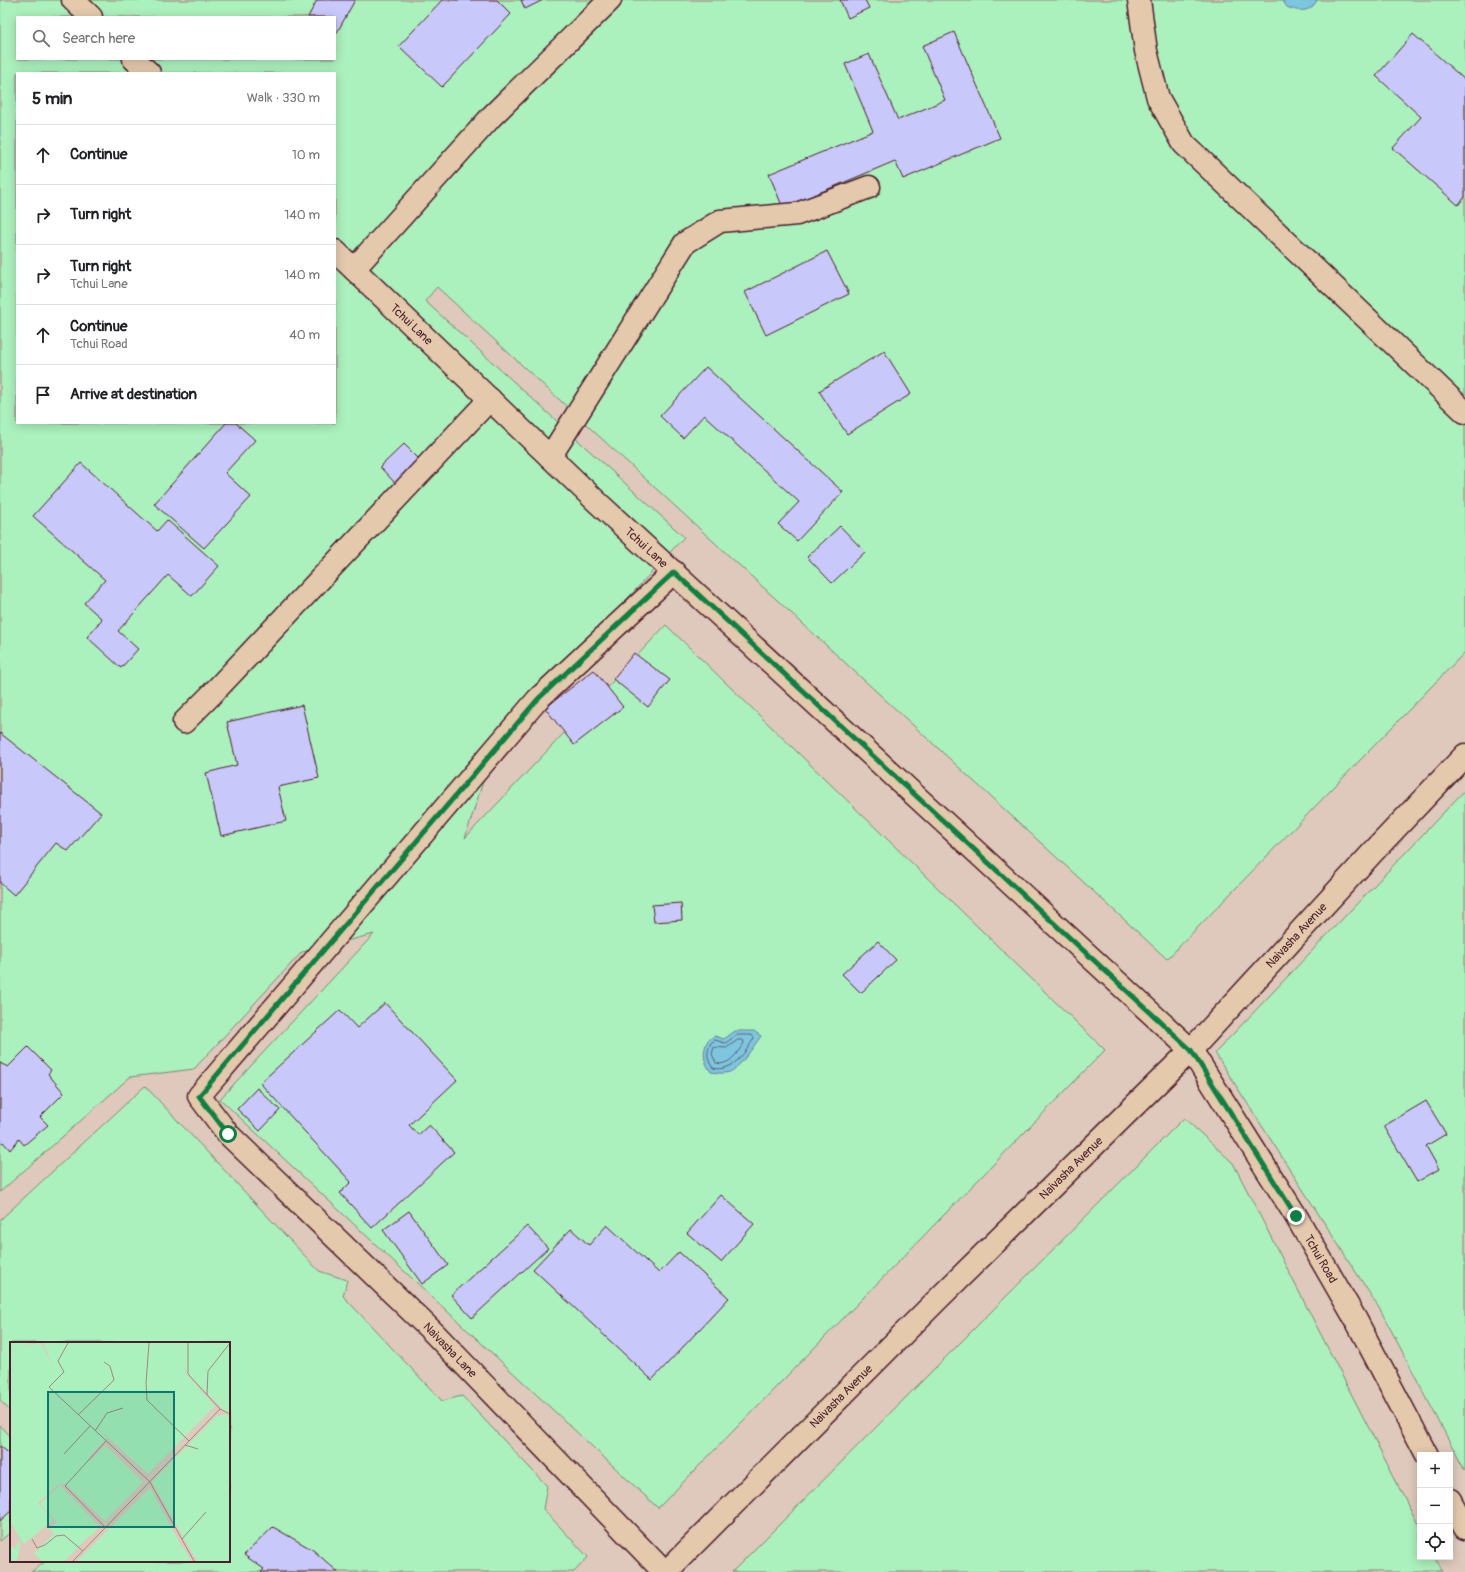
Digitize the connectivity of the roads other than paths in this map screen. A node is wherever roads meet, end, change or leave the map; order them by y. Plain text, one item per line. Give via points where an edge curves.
1 (73, 0) edge
2 (610, 0) edge
3 (1139, 0) edge
4 (89, 16) edge
5 (135, 60) edge
6 (148, 72) edge
7 (869, 187) dead end
8 (336, 252) edge
9 (354, 269) junction
10 (490, 399) junction
11 (1465, 412) edge
12 (550, 457) junction
13 (674, 572) junction
14 (184, 722) dead end
15 (1465, 755) edge
16 (1191, 1050) junction
17 (1425, 1452) edge
18 (1453, 1506) edge
19 (1465, 1528) edge
20 (665, 1572) edge

1 - 4 street
2 - 9 street via 492,116
3 - 11 street via 1146,51 1158,98 1184,144
5 - 6 street
7 - 12 street via 797,214 720,221 686,243
8 - 9 street, Tchui Lane
9 - 10 street, Tchui Lane
10 - 12 street, Tchui Lane
10 - 14 street
12 - 13 street, Tchui Lane
13 - 16 street, Tchui Lane
13 - 20 street, Naivasha Lane via 538,699 199,1096 228,1134 434,1333
15 - 16 street, Naivasha Avenue
16 - 17 street, Tchui Road via 1296,1216 1356,1320
16 - 20 street, Naivasha Avenue
18 - 19 street

